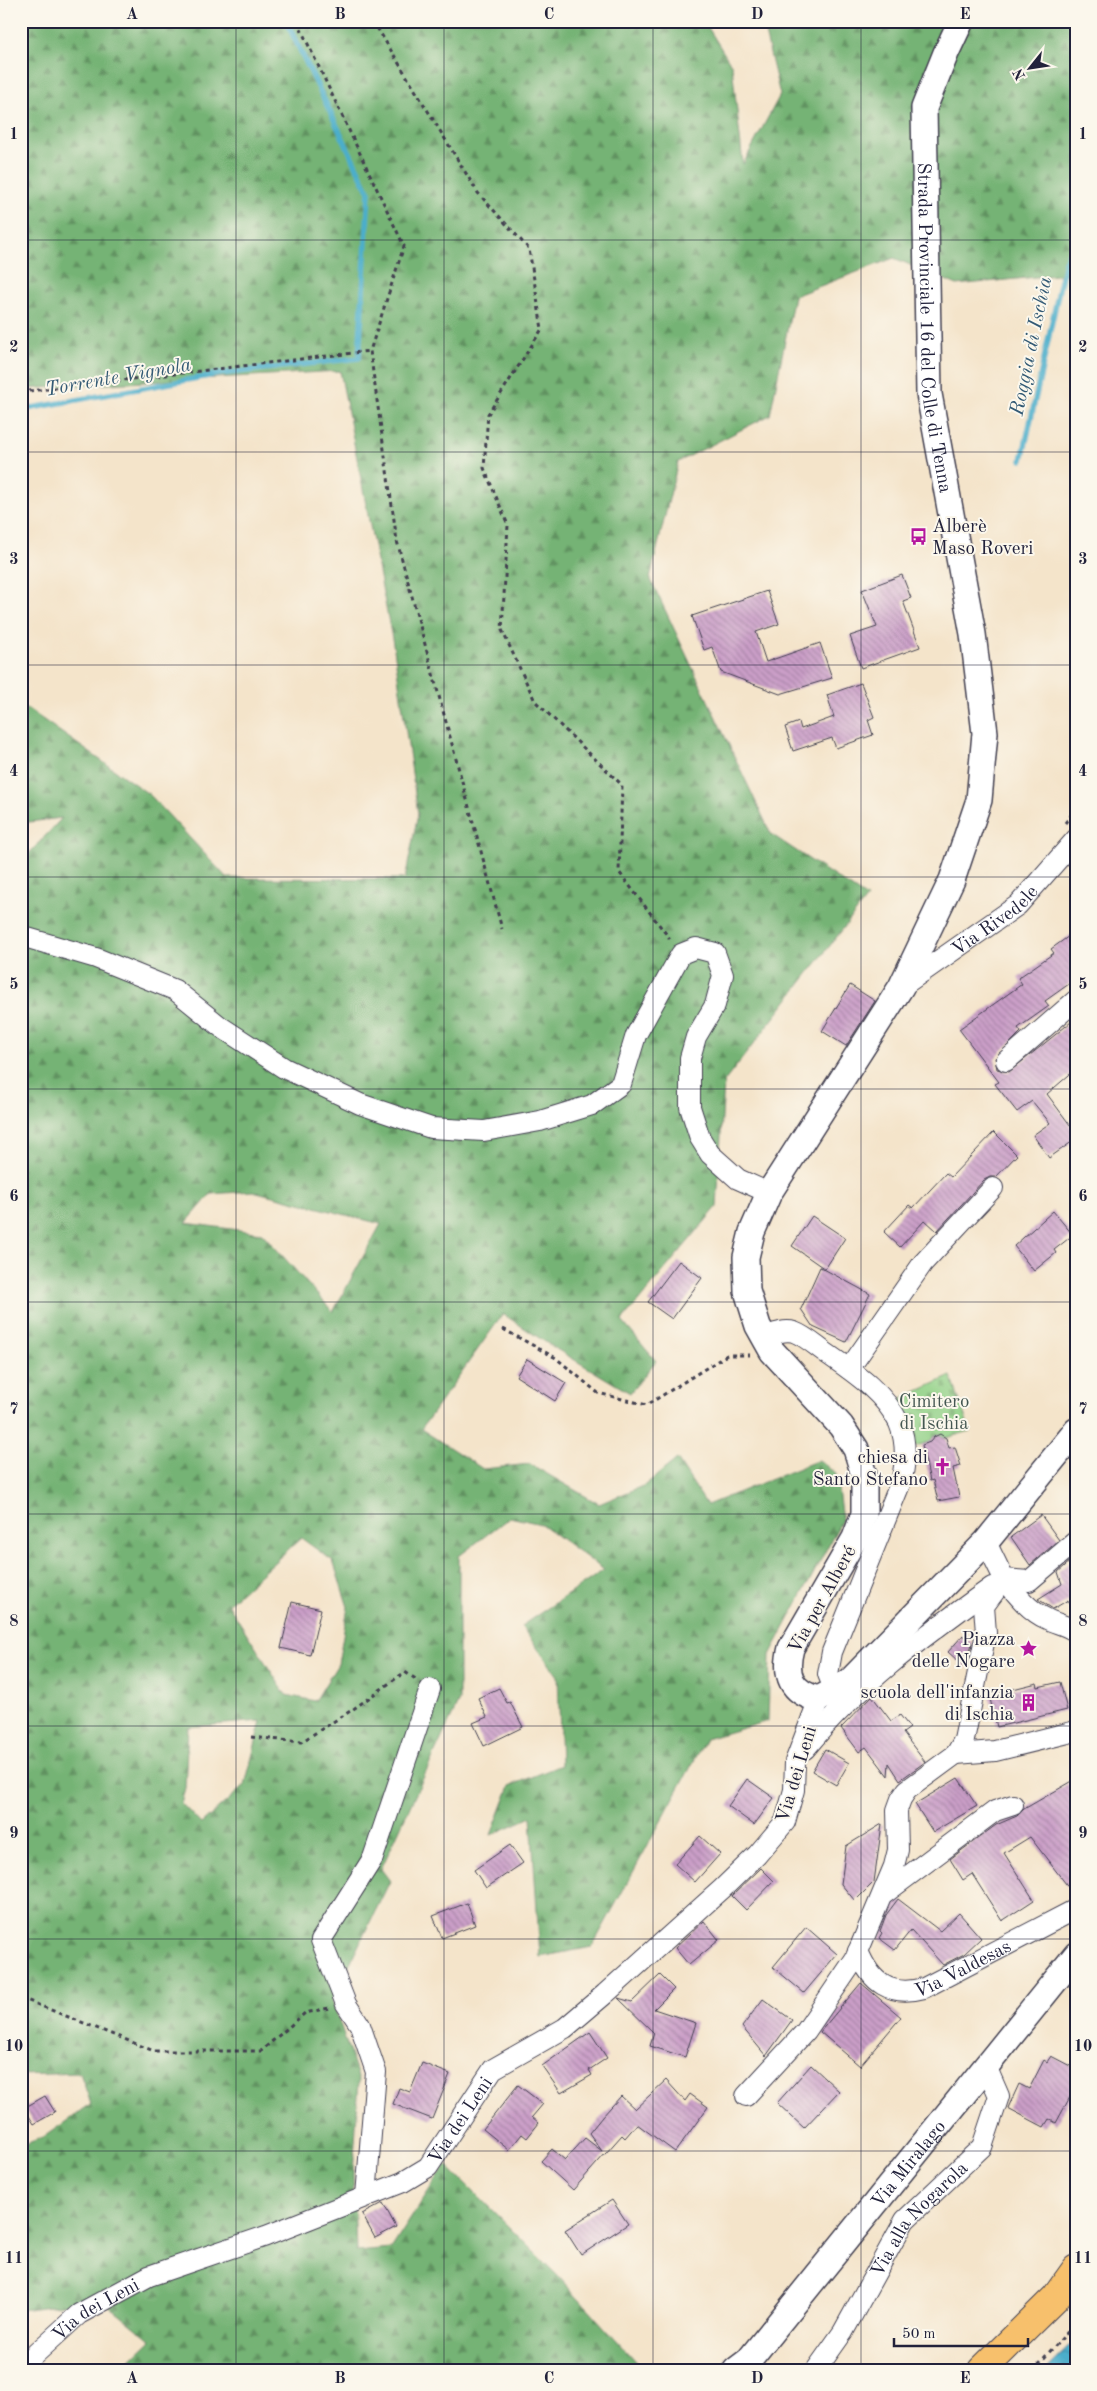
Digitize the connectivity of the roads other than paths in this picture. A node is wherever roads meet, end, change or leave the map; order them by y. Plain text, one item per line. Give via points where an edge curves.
1 (961, 21) edge
2 (1070, 832) edge
3 (21, 936) edge
4 (901, 987) junction
5 (1076, 1000) edge
6 (1006, 1061) dead end
7 (992, 1188) dead end
8 (765, 1202) junction
9 (768, 1344) junction
10 (849, 1369) junction
11 (1076, 1431) edge
12 (1076, 1541) edge
13 (986, 1542) junction
14 (1076, 1562) edge
15 (1050, 1565) junction
16 (1004, 1579) junction
17 (1076, 1632) edge
18 (430, 1689) road end
19 (827, 1696) junction
20 (1076, 1731) edge
21 (956, 1754) junction
22 (795, 1762) junction
23 (1013, 1805) dead end
24 (882, 1896) junction
25 (1076, 1910) edge
26 (858, 1951) junction
27 (1076, 1955) edge
28 (986, 2066) junction
29 (746, 2096) dead end
30 (366, 2196) junction
31 (1076, 2269) edge
32 (21, 2367) edge
33 (736, 2370) edge
34 (816, 2370) edge
35 (982, 2370) edge

1 - 4 street, Strada Provinciale 16 del Colle di Tenna via 924,108 929,394 973,634 985,733 979,800 952,880
2 - 4 street, Via Rivedele via 1018,905
3 - 8 street via 96,958 175,990 221,1028 284,1068 360,1104 431,1128 484,1131 540,1121 592,1104 621,1084 636,1035 681,954 696,948 715,953 723,975 715,1005 696,1037 690,1058 690,1107 700,1138 710,1154
4 - 8 street, Strada Provinciale 16 del Colle di Tenna
5 - 6 street
7 - 10 street via 923,1263
8 - 9 street, Via per Alberé via 746,1257 746,1275 751,1307
9 - 10 street via 779,1332 793,1332
9 - 19 street, Via per Alberé via 841,1426 856,1449 864,1475 864,1514 855,1538 790,1648 787,1664 796,1688 808,1696
10 - 19 street via 889,1406 899,1424 906,1460 902,1479 832,1652
11 - 13 street
12 - 15 street
13 - 16 street
13 - 19 street via 849,1682
14 - 15 street
15 - 16 street via 1029,1581
16 - 17 street via 1033,1611
16 - 21 street via 984,1606 986,1633 964,1740
16 - 22 street via 882,1670 821,1730
18 - 30 street via 373,1858 321,1940 346,2004 360,2025 376,2072
19 - 22 street, Via dei Leni
20 - 21 street via 995,1752
21 - 24 street via 907,1790 901,1800 897,1810 898,1850
22 - 30 street, Via dei Leni via 794,1790 785,1822 757,1855 566,2028 493,2070 428,2167 403,2182
23 - 24 street via 995,1811
24 - 26 street
25 - 26 street, Via Valdesas via 924,1988 909,1992 890,1990 877,1981 864,1967
26 - 29 street via 806,2031
27 - 28 street, Via Miralago
28 - 33 street, Via Miralago via 748,2360
28 - 34 street, Via alla Nogarola via 999,2096 982,2147 905,2220 843,2332
30 - 32 street, Via dei Leni via 266,2236 149,2276 80,2314
31 - 35 main road via 1056,2297

